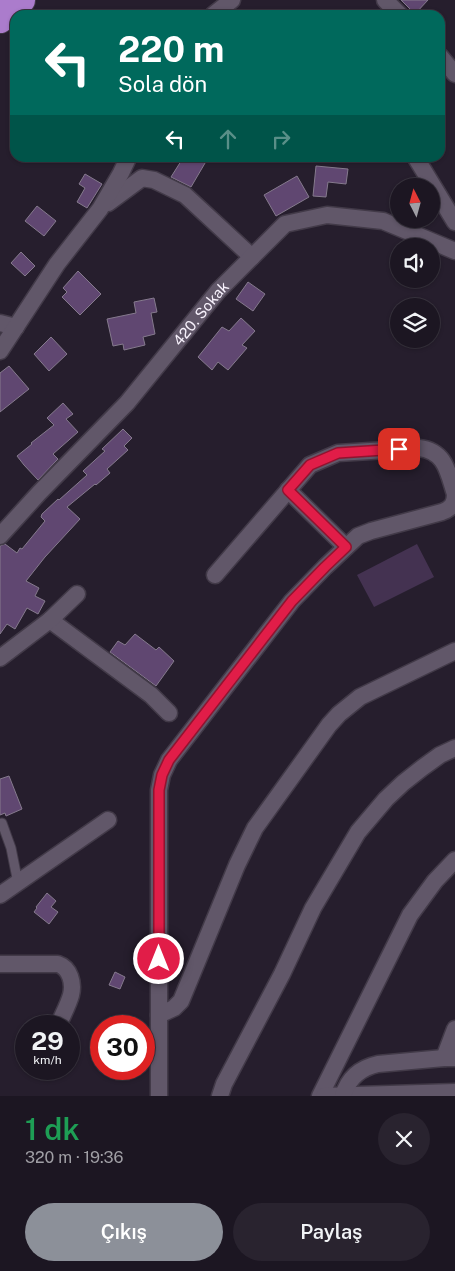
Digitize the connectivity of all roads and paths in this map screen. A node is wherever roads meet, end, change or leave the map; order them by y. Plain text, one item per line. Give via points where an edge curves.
1 (21, 0) edge
2 (232, 0) edge
3 (385, 0) edge
4 (219, 10) edge
5 (395, 10) edge
6 (0, 19) edge
7 (445, 62) edge
8 (455, 74) edge
9 (126, 162) edge
10 (418, 162) edge
11 (100, 209) junction
12 (455, 222) edge
13 (455, 251) edge
14 (252, 256) junction
15 (0, 322) edge
16 (16, 327) junction
17 (0, 351) edge
18 (288, 490) junction
19 (0, 536) edge
20 (346, 547) junction
21 (215, 575) dead end
22 (77, 594) dead end
23 (50, 620) junction
24 (455, 651) edge
25 (0, 658) edge
26 (168, 713) dead end
27 (455, 748) edge
28 (108, 820) dead end
29 (2, 823) dead end
30 (455, 860) edge
31 (18, 883) junction
32 (0, 895) edge
33 (0, 964) edge
34 (63, 1015) edge
35 (159, 1015) junction
36 (455, 1029) edge
37 (450, 1058) edge
38 (445, 1093) edge
39 (343, 1095) edge
40 (159, 1096) edge
41 (220, 1096) edge
42 (322, 1096) edge

1 - 6 highway
2 - 4 street
3 - 5 street
7 - 8 street
9 - 11 street
10 - 12 street
11 - 14 street via 142,178 154,180 185,195
11 - 16 street via 57,264
13 - 14 street, 420. Sokak via 384,222 327,215 285,224
14 - 19 street, 420. Sokak via 218,291 127,403
15 - 16 street
16 - 17 street
18 - 20 street
18 - 20 street via 310,465 338,453 419,448 440,458 454,494 451,507 371,531 358,536
18 - 21 street
20 - 35 street via 292,601 169,760 162,775 159,790
22 - 23 street
23 - 25 street
23 - 26 street via 151,696
24 - 35 street via 360,697 329,725 255,828 181,1001
27 - 41 street via 440,755 403,783 358,832 312,908
28 - 31 street
29 - 31 lane
30 - 42 street via 410,914
31 - 32 street
33 - 34 street via 58,964 66,968 71,977 72,994
35 - 40 street
36 - 37 street
37 - 39 street via 371,1066 354,1075
38 - 39 street
39 - 42 street

